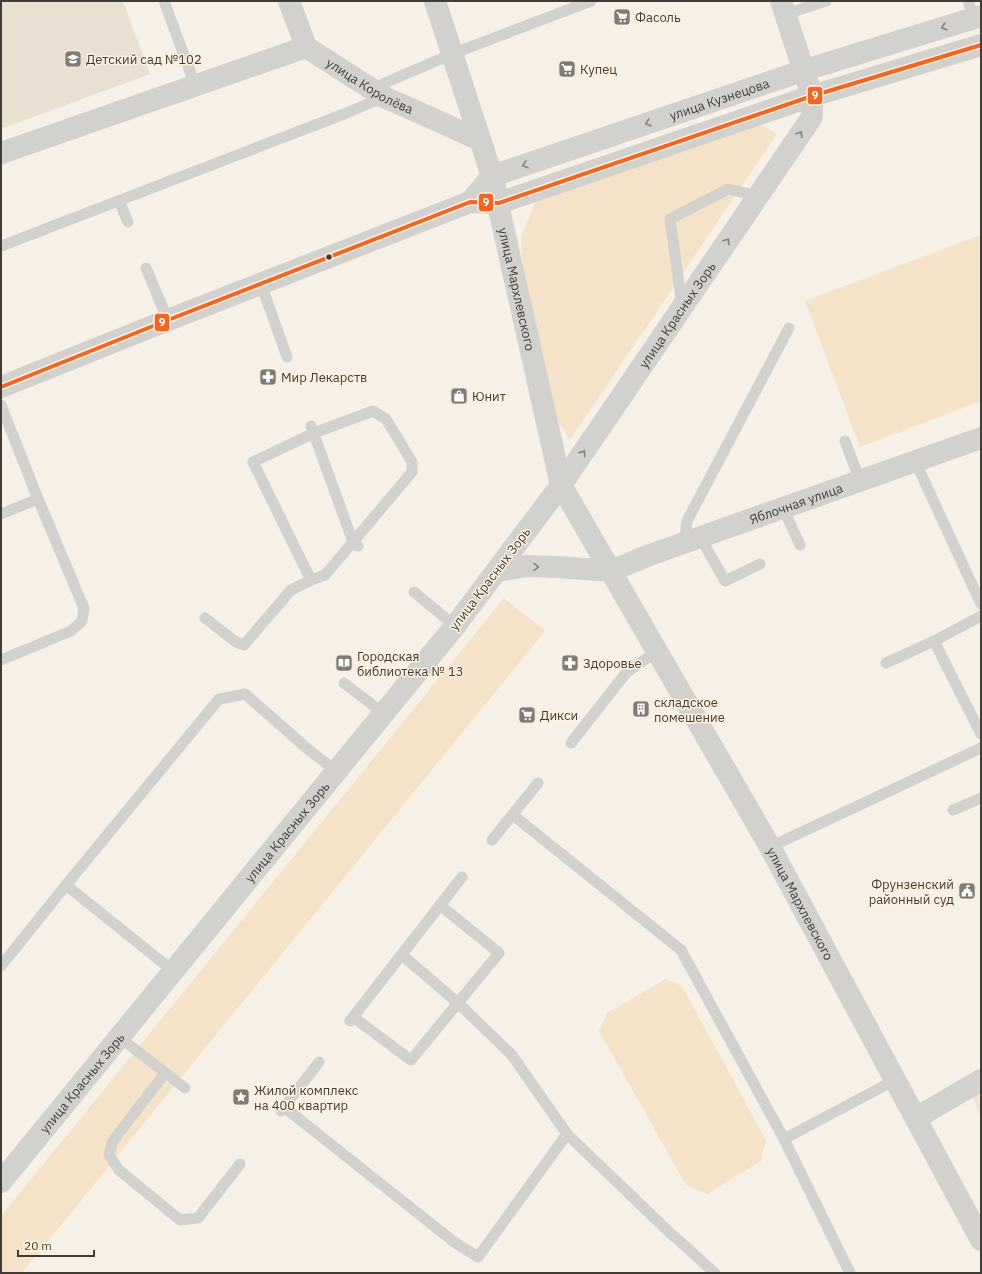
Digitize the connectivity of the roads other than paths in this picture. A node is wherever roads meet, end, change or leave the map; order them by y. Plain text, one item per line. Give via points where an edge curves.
1 (164, 1) edge
2 (289, 1) edge
3 (435, 1) edge
4 (591, 1) edge
5 (826, 1) edge
6 (783, 8) edge
7 (974, 12) edge
8 (981, 45) edge
9 (306, 47) junction
10 (452, 54) junction
11 (804, 70) junction
12 (195, 86) junction
13 (377, 93) junction
14 (812, 96) junction
15 (480, 140) junction
16 (1, 154) edge
17 (492, 176) junction
18 (758, 196) junction
19 (119, 201) junction
20 (470, 202) junction
21 (500, 203) junction
22 (128, 222) dead end
23 (1, 246) edge
24 (146, 268) dead end
25 (260, 284) junction
26 (682, 307) junction
27 (168, 320) junction
28 (789, 328) dead end
29 (287, 357) dead end
30 (1, 387) edge
31 (1, 405) edge
32 (313, 429) junction
33 (981, 438) edge
34 (845, 441) dead end
35 (915, 461) junction
36 (860, 481) junction
37 (561, 485) junction
38 (38, 499) junction
39 (784, 508) junction
40 (1, 514) edge
41 (692, 540) junction
42 (356, 544) junction
43 (800, 545) dead end
44 (760, 564) dead end
45 (497, 571) junction
46 (611, 571) junction
47 (311, 580) junction
48 (414, 592) dead end
49 (981, 604) edge
50 (981, 616) edge
51 (205, 618) dead end
52 (455, 626) junction
53 (934, 641) junction
54 (657, 651) junction
55 (1, 660) edge
56 (886, 663) dead end
57 (344, 682) dead end
58 (383, 713) junction
59 (981, 734) edge
60 (571, 742) dead end
61 (981, 748) edge
62 (336, 771) junction
63 (538, 783) dead end
64 (981, 798) edge
65 (953, 810) dead end
66 (513, 815) junction
67 (492, 840) dead end
68 (770, 847) junction
69 (462, 877) dead end
70 (66, 885) junction
71 (440, 905) junction
72 (402, 955) junction
73 (1, 966) edge
74 (173, 971) junction
75 (458, 1003) junction
76 (119, 1037) junction
77 (318, 1062) dead end
78 (166, 1073) junction
79 (895, 1080) junction
80 (981, 1080) edge
81 (185, 1088) dead end
82 (916, 1118) junction
83 (567, 1134) junction
84 (784, 1139) junction
85 (240, 1164) dead end
86 (1, 1182) edge
87 (981, 1240) edge
88 (715, 1273) edge
89 (850, 1273) edge

1 - 12 lane
2 - 9 street
3 - 10 street, улица Мархлевского
4 - 10 lane
5 - 6 lane
6 - 11 street, улица Красных Зорь
7 -> 11 street, улица Кузнецова
8 - 14 street, улица Кузнецова
9 - 12 street
9 - 13 street, улица Королёва
10 - 13 lane
10 - 15 street, улица Мархлевского
11 - 14 street, улица Красных Зорь
11 -> 17 street, улица Кузнецова
12 - 16 street
13 - 15 street, улица Королёва
13 - 19 lane via 344,114
18 -> 14 street, улица Красных Зорь via 812,117
14 - 21 street, улица Кузнецова
15 - 17 street, улица Мархлевского
17 - 20 street, улица Кузнецова
17 - 21 street, улица Мархлевского
26 -> 18 street, улица Красных Зорь
18 - 26 lane via 728,189 670,219
19 - 22 lane
19 - 23 lane
20 - 21 street, улица Кузнецова
20 - 25 street, улица Кузнецова
21 - 37 street, улица Мархлевского via 499,209
24 - 27 lane
25 - 27 street, улица Кузнецова
25 - 29 lane
37 -> 26 street, улица Красных Зорь
27 - 30 street, улица Кузнецова
28 - 41 lane via 687,521
31 - 38 lane
32 - 42 lane
32 - 42 lane via 373,411 386,419 412,462 412,472
32 - 47 lane via 253,462
33 - 35 street, Яблочная улица
34 - 36 lane
35 - 36 street, Яблочная улица
35 - 49 lane
36 - 39 street, Яблочная улица
37 - 45 street, улица Красных Зорь
37 - 46 street, улица Мархлевского
38 - 40 lane
38 - 55 lane via 84,608 82,621 71,631
39 - 41 street, Яблочная улица
39 - 43 lane
41 - 44 lane via 725,581
41 - 46 street, Яблочная улица
42 - 47 lane via 325,575
45 -> 46 street via 526,566
45 - 52 street, улица Красных Зорь
46 - 54 street, улица Мархлевского
47 - 51 lane via 291,590 244,645 236,642
48 - 52 lane
50 - 53 lane
52 - 58 street, улица Красных Зорь
53 - 56 lane
53 - 59 lane
54 - 60 lane via 626,673
54 - 68 street, улица Мархлевского
57 - 58 lane
58 - 62 street, улица Красных Зорь
61 - 68 lane
62 - 70 lane via 245,694 219,699
62 - 74 street, улица Красных Зорь
63 - 66 lane
64 - 65 lane
66 - 67 lane
66 - 84 lane via 681,950
68 - 79 street, улица Мархлевского
69 - 71 lane
70 - 73 lane
70 - 74 lane
71 - 72 lane
71 - 75 lane via 499,953
72 - 75 lane
72 - 75 lane via 352,1019 411,1060
74 - 76 street, улица Красных Зорь
75 - 83 lane via 511,1054
76 - 78 lane
76 - 86 street, улица Красных Зорь
77 - 83 lane via 282,1109 454,1242 478,1257
78 - 81 lane
78 - 85 lane via 114,1141 109,1155 119,1170 180,1220 198,1218
79 - 82 street, улица Мархлевского
79 - 84 lane
80 - 82 street
82 - 87 street, улица Мархлевского
83 - 88 lane
84 - 89 lane

